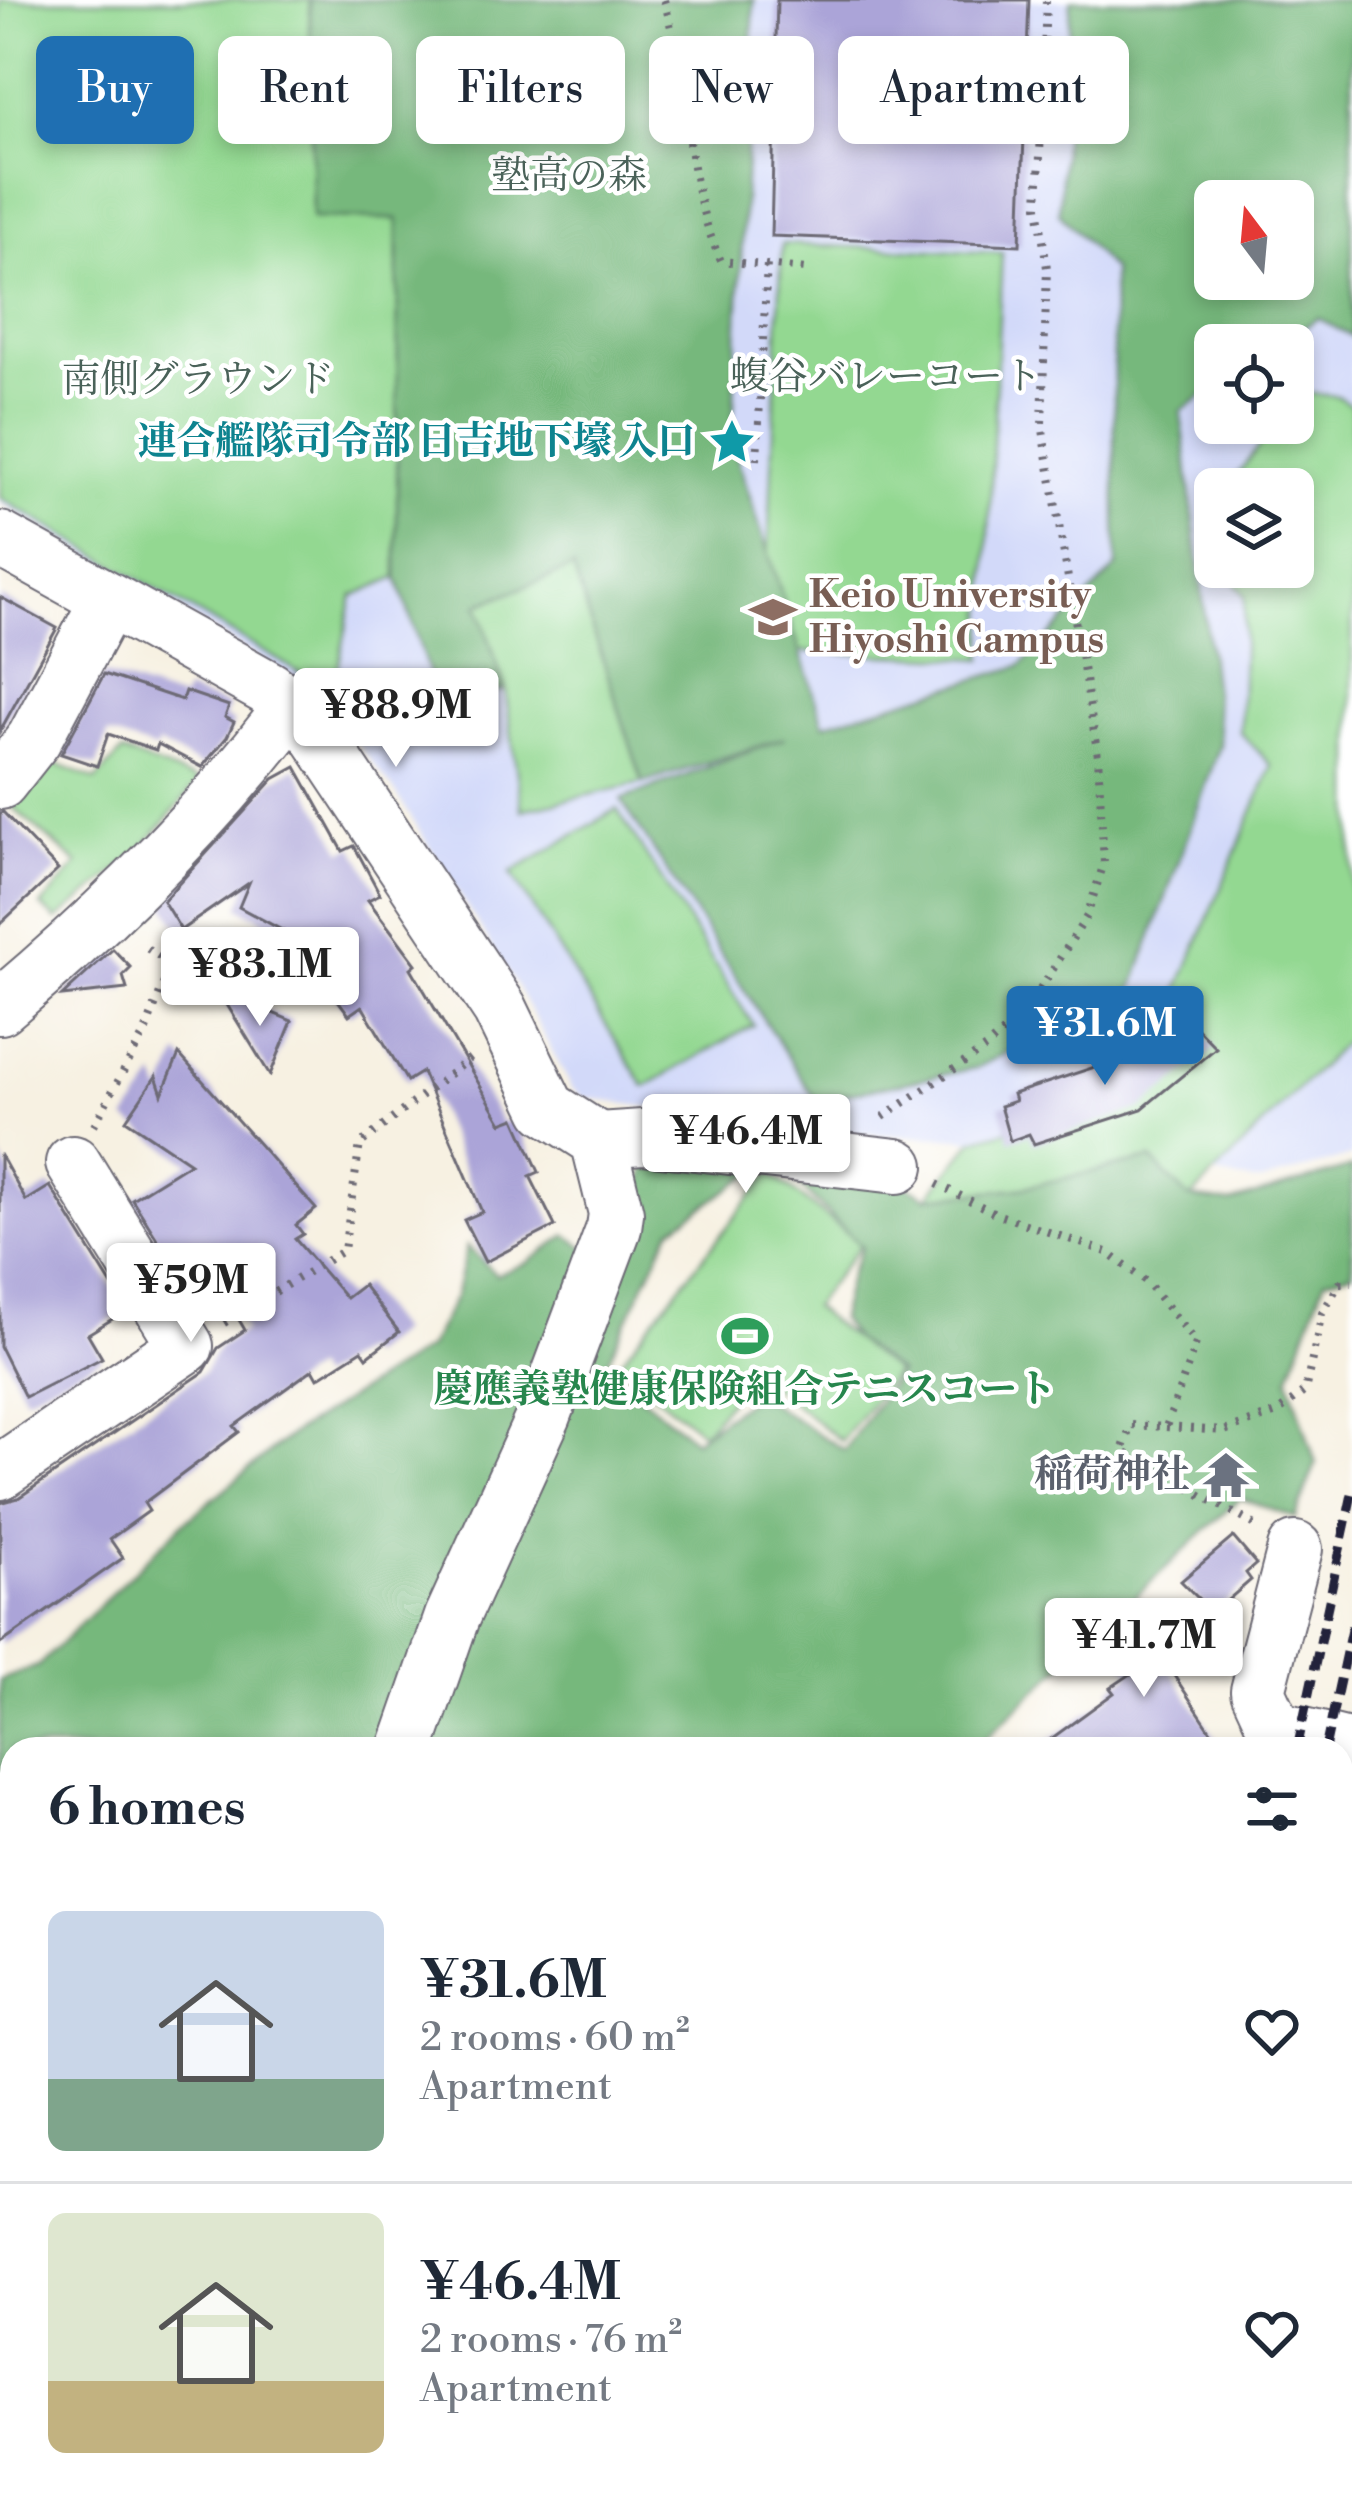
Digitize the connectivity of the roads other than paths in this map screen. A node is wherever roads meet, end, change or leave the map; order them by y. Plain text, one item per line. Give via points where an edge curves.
1 (0, 538) edge
2 (108, 600) junction
3 (293, 705) junction
4 (0, 782) edge
5 (0, 1006) edge
6 (598, 1140) junction
7 (73, 1163) dead end
8 (897, 1166) road end
9 (0, 1472) edge
10 (1295, 1550) road end
11 (410, 1737) edge
12 (1311, 1737) edge

1 - 2 street
2 - 3 street
2 - 4 street via 34,739
3 - 5 street via 238,778
3 - 6 street via 429,899 514,1035 548,1108
6 - 8 street via 643,1137
6 - 11 street via 614,1228
7 - 9 street via 186,1346
10 - 12 street via 1258,1691 1274,1728

